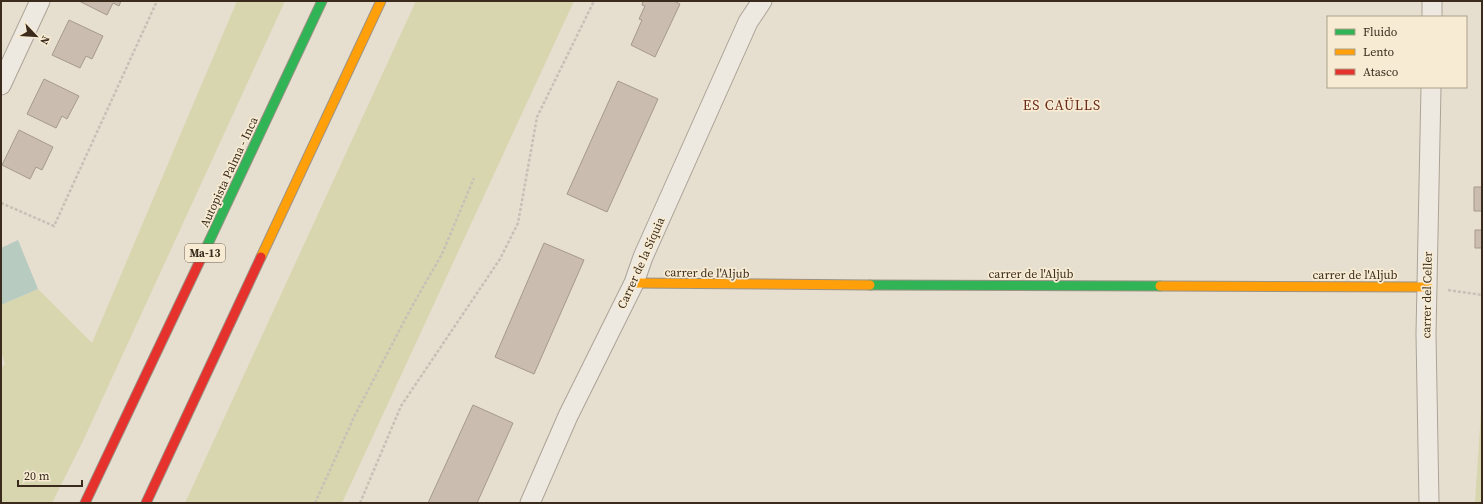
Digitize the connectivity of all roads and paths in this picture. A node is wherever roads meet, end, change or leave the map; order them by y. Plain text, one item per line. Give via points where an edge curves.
1 (40, 1) edge
2 (157, 1) edge
3 (322, 1) edge
4 (381, 1) edge
5 (594, 1) edge
6 (753, 1) edge
7 (762, 1) edge
8 (1432, 1) edge
9 (1432, 16) edge
10 (748, 22) junction
11 (1, 85) edge
12 (1431, 88) edge
13 (474, 178) dead end
14 (1, 203) edge
15 (634, 283) junction
16 (1428, 287) junction
17 (1482, 295) edge
18 (84, 503) edge
19 (146, 503) edge
20 (315, 503) edge
21 (360, 503) edge
22 (530, 503) edge
23 (1429, 503) edge

1 - 11 street
2 - 14 path via 54,226
3 - 18 main road, Autopista Palma - Inca / Ma-13
4 - 19 main road
5 - 21 path via 537,117 518,223 500,259 401,406
6 - 10 street, Carrer de la Síquia
7 - 10 street, Carrer de la Síquia
8 - 9 street
10 - 15 street, Carrer de la Síquia via 643,257
12 - 16 street, carrer del Celler
13 - 20 path via 442,254 355,415
15 - 16 main road, carrer de l'Aljub via 692,286
15 - 22 street, Carrer de la Síquia via 568,416
16 - 17 path
16 - 23 street, carrer del Celler via 1426,334

